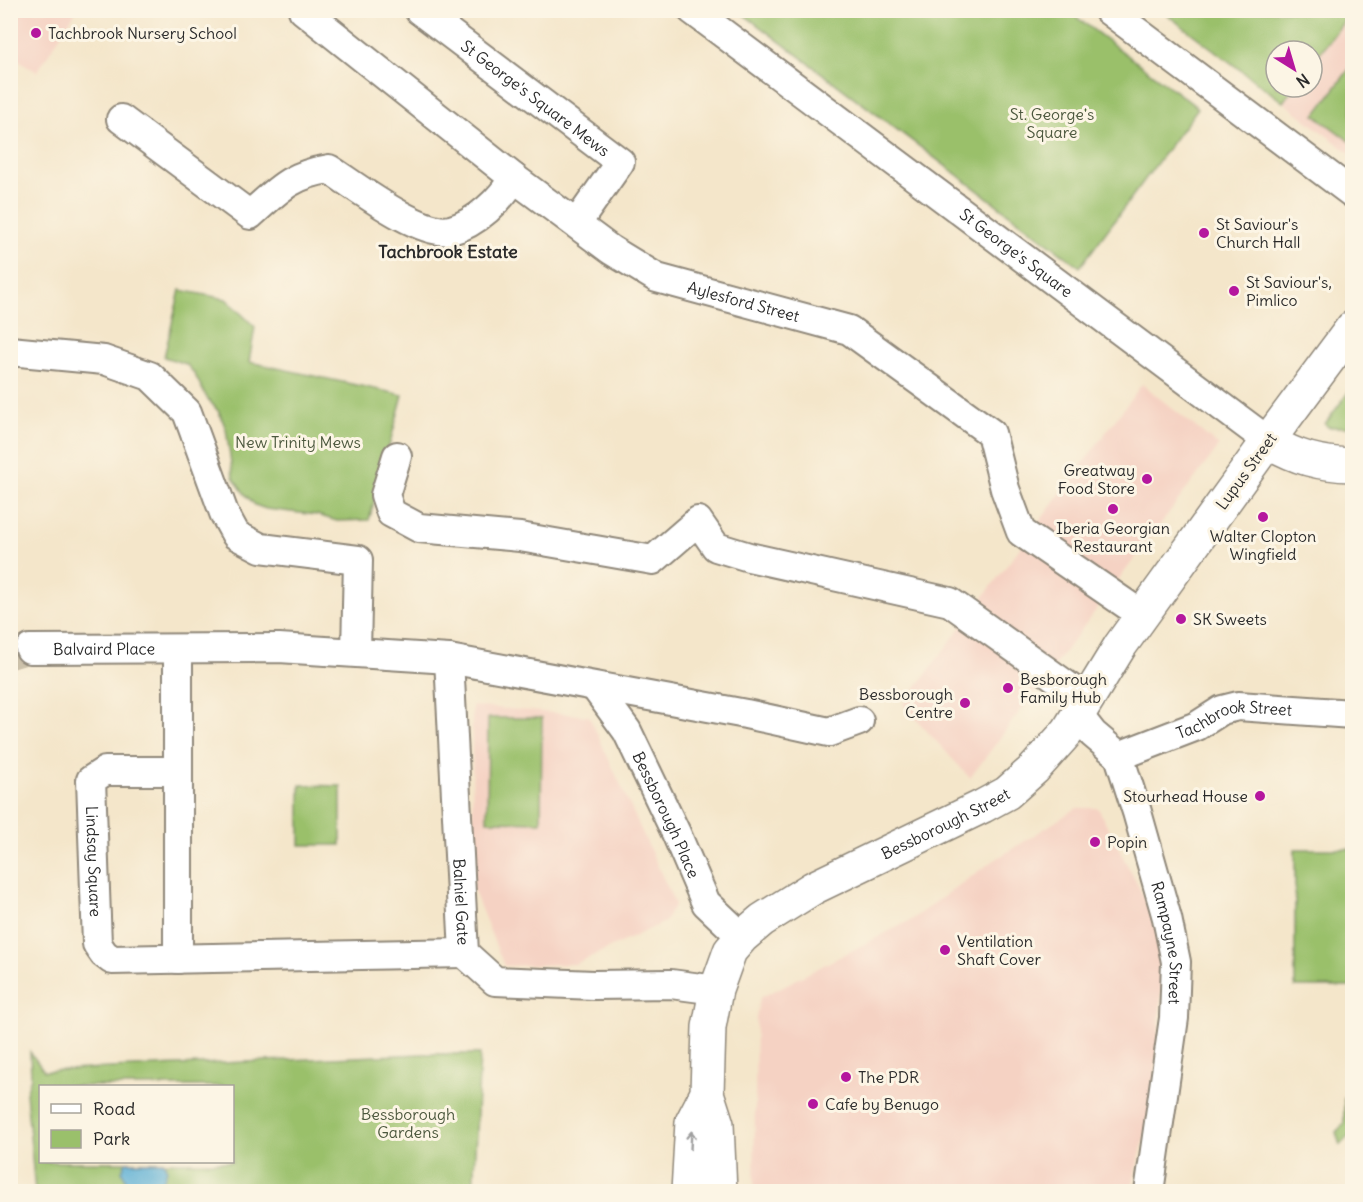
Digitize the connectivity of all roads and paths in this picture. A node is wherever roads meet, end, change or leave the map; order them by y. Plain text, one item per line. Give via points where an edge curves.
1 (303, 10) edge
2 (419, 10) edge
3 (692, 10) edge
4 (1108, 10) edge
5 (121, 119) dead end
6 (514, 178) junction
7 (1353, 193) edge
8 (577, 224) junction
9 (1353, 328) edge
10 (10, 351) edge
11 (1268, 441) junction
12 (397, 456) dead end
13 (1353, 465) edge
14 (1142, 615) junction
15 (30, 649) tunnel mouth
16 (178, 649) junction
17 (356, 652) junction
18 (449, 659) junction
19 (595, 687) junction
20 (1083, 708) junction
21 (1353, 714) edge
22 (859, 721) dead end
23 (1119, 756) junction
24 (177, 771) junction
25 (742, 937) junction
26 (464, 953) junction
27 (178, 958) junction
28 (716, 990) junction
29 (707, 1093) junction
30 (688, 1191) edge
31 (720, 1191) edge
32 (1149, 1191) edge

1 - 6 street, Aylesford Street
2 - 8 street, St George's Square Mews via 620,162
3 - 11 street, St George's Square
4 - 7 street
5 - 6 street via 250,214 288,181 328,169 401,217 449,231 489,208
6 - 8 street, Aylesford Street
8 - 14 street, Aylesford Street via 657,278 849,330 990,433 1021,532
9 - 11 main road, Lupus Street
10 - 17 street via 104,360 150,376 187,412 224,513 236,535 261,548 358,560
11 - 13 main road, St George's Square via 1318,463
11 - 14 main road, Lupus Street
12 - 20 street via 385,495 391,513 419,528 520,537 653,560 698,521 716,547 950,602
14 - 20 main road, Bessborough Street
15 - 16 street, Balvaird Place
16 - 17 street
16 - 24 street
17 - 18 street
18 - 19 street
18 - 26 street, Balniel Gate
19 - 22 street via 830,732
19 - 25 street, Bessborough Place via 627,731 706,903
20 - 23 street via 1093,734
20 - 25 main road, Bessborough Street via 1068,731 1007,793 813,888
21 - 23 street, Tachbrook Street via 1238,705 1197,726
23 - 32 street, Rampayne Street via 1155,874 1176,962 1174,1018
24 - 27 street
24 - 27 street, Lindsay Square via 105,771 91,780 97,944 112,960
25 - 28 main road, Bessborough Street via 730,951
26 - 27 street, Lindsay Square
26 - 28 street, Balniel Gate via 495,981 671,984
28 - 29 main road, Bessborough Street via 709,1027
30 -> 29 main road via 692,1122
29 - 31 main road via 717,1125

